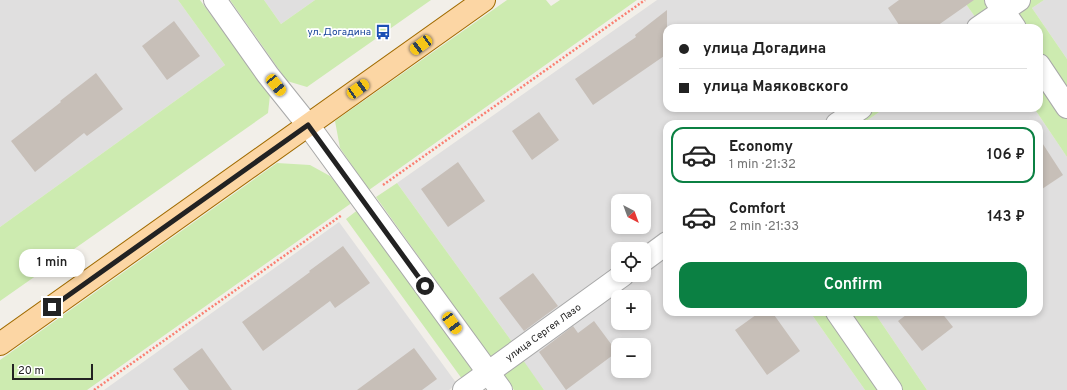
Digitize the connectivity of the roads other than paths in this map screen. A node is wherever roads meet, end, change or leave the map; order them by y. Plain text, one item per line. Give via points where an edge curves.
1 (215, 0) edge
2 (484, 0) edge
3 (1008, 10) edge
4 (985, 24) edge
5 (1043, 71) edge
6 (1067, 107) edge
7 (855, 112) edge
8 (843, 120) edge
9 (308, 125) junction
10 (663, 246) edge
11 (651, 255) edge
12 (613, 282) edge
13 (840, 316) edge
14 (0, 344) edge
15 (488, 372) junction
16 (464, 390) edge
17 (501, 390) edge
18 (891, 390) edge

1 - 9 street via 268,75
2 - 9 main road
3 - 4 street
5 - 6 street
7 - 8 street
9 - 14 main road
9 - 15 street
10 - 11 street
12 - 15 street, улица Сергея Лазо
13 - 18 street
15 - 16 street, улица Сергея Лазо
15 - 17 street

